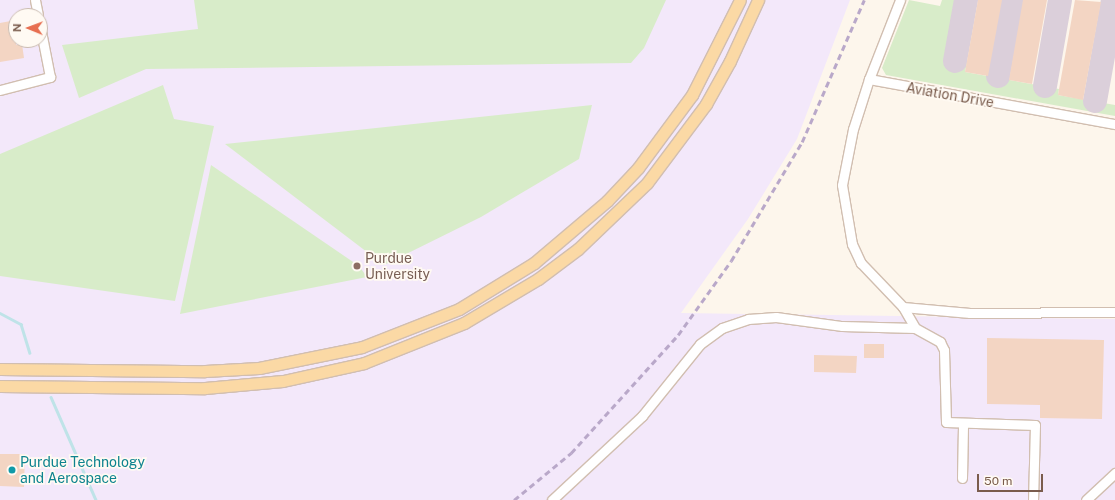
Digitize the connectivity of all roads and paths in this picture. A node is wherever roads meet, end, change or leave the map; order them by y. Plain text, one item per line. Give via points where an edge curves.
1 (740, 0) edge
2 (758, 0) edge
3 (900, 0) edge
4 (44, 48) edge
5 (869, 80) junction
6 (0, 90) edge
7 (1115, 124) edge
8 (902, 307) junction
9 (1115, 312) edge
10 (915, 328) junction
11 (0, 369) edge
12 (0, 386) edge
13 (963, 424) junction
14 (1115, 473) edge
15 (962, 478) dead end
16 (552, 500) edge
17 (1033, 500) edge
18 (1086, 500) edge

1 - 11 main road via 692,95 638,168 607,201 534,263 459,309 362,347 259,368 205,371
2 - 12 main road via 730,61 706,104 647,182 578,249 532,283 464,323 364,363 283,381 205,388
3 - 5 street
4 - 6 street via 50,77
5 - 7 street, Aviation Drive
5 - 8 street via 844,163 843,203 852,244 861,263
8 - 9 street via 970,313
8 - 10 street
10 - 13 street via 940,342 944,350 943,418 950,423
10 - 16 street via 842,326 776,317 748,319 722,328 700,344 642,416
13 - 15 street
13 - 17 street via 1035,425
14 - 18 street

